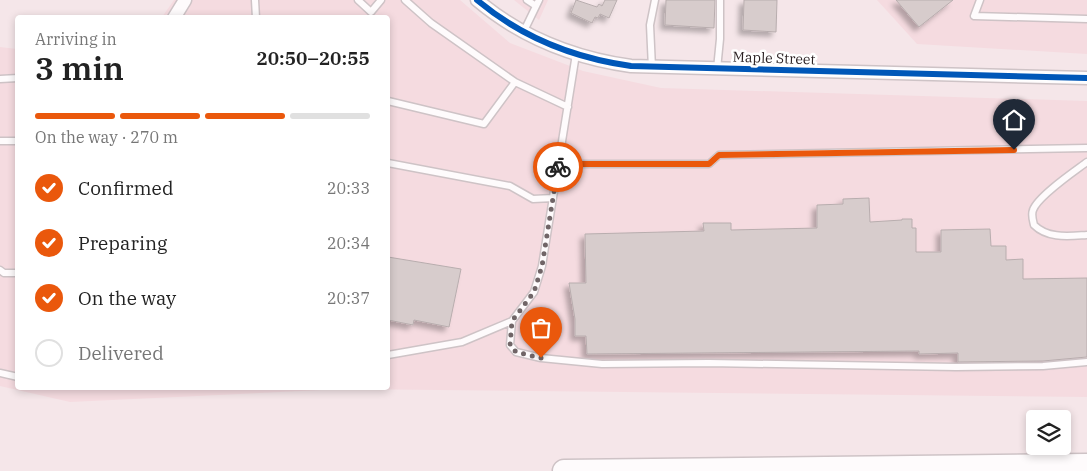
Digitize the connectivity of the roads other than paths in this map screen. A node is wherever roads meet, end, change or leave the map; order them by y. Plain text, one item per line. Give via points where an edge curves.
1 (185, 0) edge
2 (255, 0) edge
3 (358, 0) edge
4 (381, 0) edge
5 (405, 0) edge
6 (477, 0) edge
7 (527, 0) edge
8 (655, 0) edge
9 (720, 0) edge
10 (980, 0) edge
11 (538, 3) edge
12 (369, 14) edge
13 (176, 15) edge
14 (256, 15) edge
15 (1087, 19) edge
16 (524, 31) junction
17 (576, 54) junction
18 (652, 68) junction
19 (716, 69) junction
20 (15, 78) edge
21 (1087, 78) edge
22 (0, 79) edge
23 (515, 82) junction
24 (390, 101) edge
25 (568, 107) junction
26 (0, 141) edge
27 (15, 141) edge
28 (1087, 148) edge
29 (1087, 162) edge
30 (390, 164) edge
31 (559, 164) junction
32 (553, 198) junction
33 (1087, 235) edge
34 (0, 270) edge
35 (15, 273) edge
36 (512, 321) junction
37 (390, 355) edge
38 (1087, 362) edge
39 (0, 373) edge
40 (15, 376) edge
41 (1087, 465) edge
42 (564, 471) edge

1 - 13 street
2 - 14 lane
3 - 12 lane
4 - 12 lane
5 - 23 lane via 431,23
6 - 16 street, Maple Street
7 - 11 lane
8 - 18 lane via 650,25
9 - 19 lane
10 - 15 lane via 974,16
11 - 16 lane
16 - 17 street, Maple Street
17 - 18 street, Maple Street via 614,64
17 - 25 lane
18 - 19 street, Maple Street
19 - 21 street, Maple Street
20 - 22 lane
23 - 24 lane via 484,124
23 - 25 lane
25 - 31 lane
26 - 27 lane
28 - 31 lane via 719,155 709,164
29 - 33 lane via 1054,187 1036,205 1032,215 1034,225 1046,234
30 - 32 lane via 510,186 533,199
31 - 32 lane
32 - 36 lane via 542,266 534,292
34 - 35 lane
36 - 37 lane via 462,342
36 - 38 lane via 510,345 516,352 602,364 956,367
39 - 40 lane
41 - 42 highway

